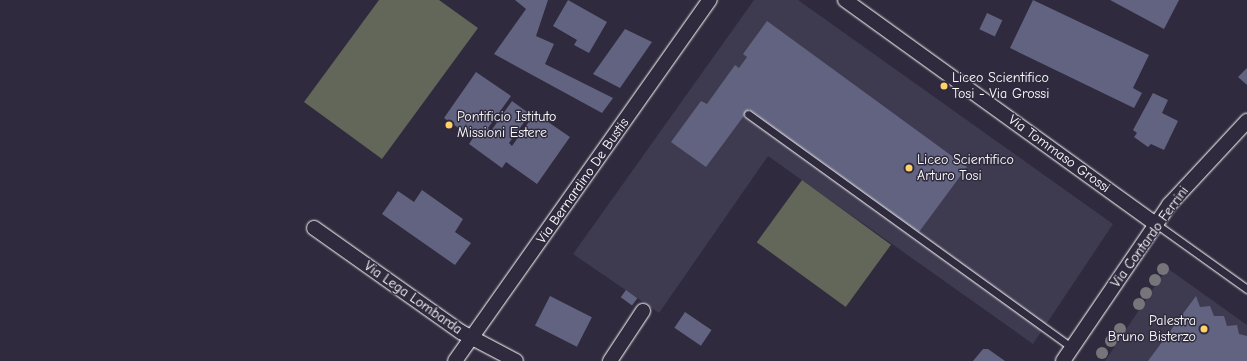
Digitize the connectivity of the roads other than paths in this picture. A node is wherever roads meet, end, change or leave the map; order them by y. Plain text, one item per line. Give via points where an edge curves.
1 (710, 0) edge
2 (846, 0) edge
3 (748, 114) dead end
4 (1247, 121) edge
5 (1156, 224) junction
6 (314, 228) dead end
7 (1247, 289) edge
8 (643, 311) dead end
9 (471, 338) junction
10 (1072, 348) junction
11 (455, 361) edge
12 (516, 361) edge
13 (610, 361) edge
14 (1063, 361) edge

1 - 9 street, Via Bernardino De Bustis
2 - 5 street, Via Tommaso Grossi
3 - 10 lane
4 - 5 street, Via Contardo Ferrini
5 - 7 lane
5 - 10 street, Via Contardo Ferrini
6 - 9 street, Via Lega Lombarda
8 - 13 street
9 - 11 street, Via Bernardino De Bustis
9 - 12 street, Via Lega Lombarda
10 - 14 street, Via Contardo Ferrini

